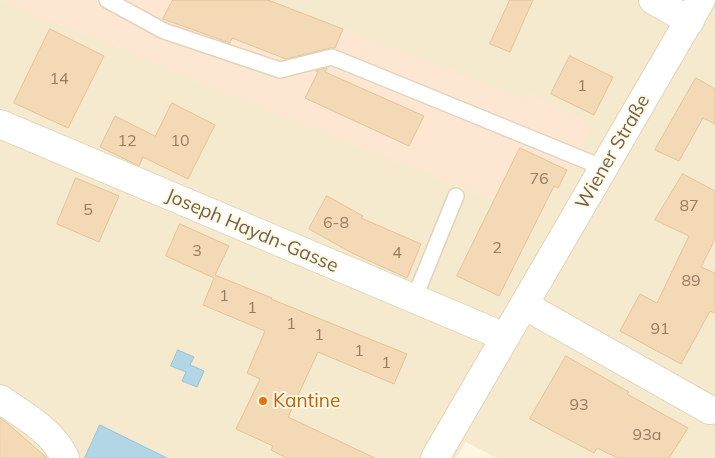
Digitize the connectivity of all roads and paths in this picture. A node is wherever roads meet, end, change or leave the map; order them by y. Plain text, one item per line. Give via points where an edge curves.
1 (107, 0) edge
2 (652, 0) edge
3 (696, 10) edge
4 (0, 124) edge
5 (604, 168) junction
6 (456, 196) dead end
7 (414, 299) junction
8 (524, 304) junction
9 (505, 337) junction
10 (0, 399) edge
11 (710, 410) dead end
12 (65, 458) edge
13 (435, 458) edge

1 - 5 lane via 164,31 280,70 332,56
2 - 3 street
3 - 5 street, Wiener Straße
4 - 7 street, Joseph Haydn-Gasse
5 - 8 street, Wiener Straße
6 - 7 lane
7 - 9 street, Joseph Haydn-Gasse
8 - 9 street, Wiener Straße
8 - 11 street
9 - 13 street, Wiener Straße
10 - 12 street via 43,429

